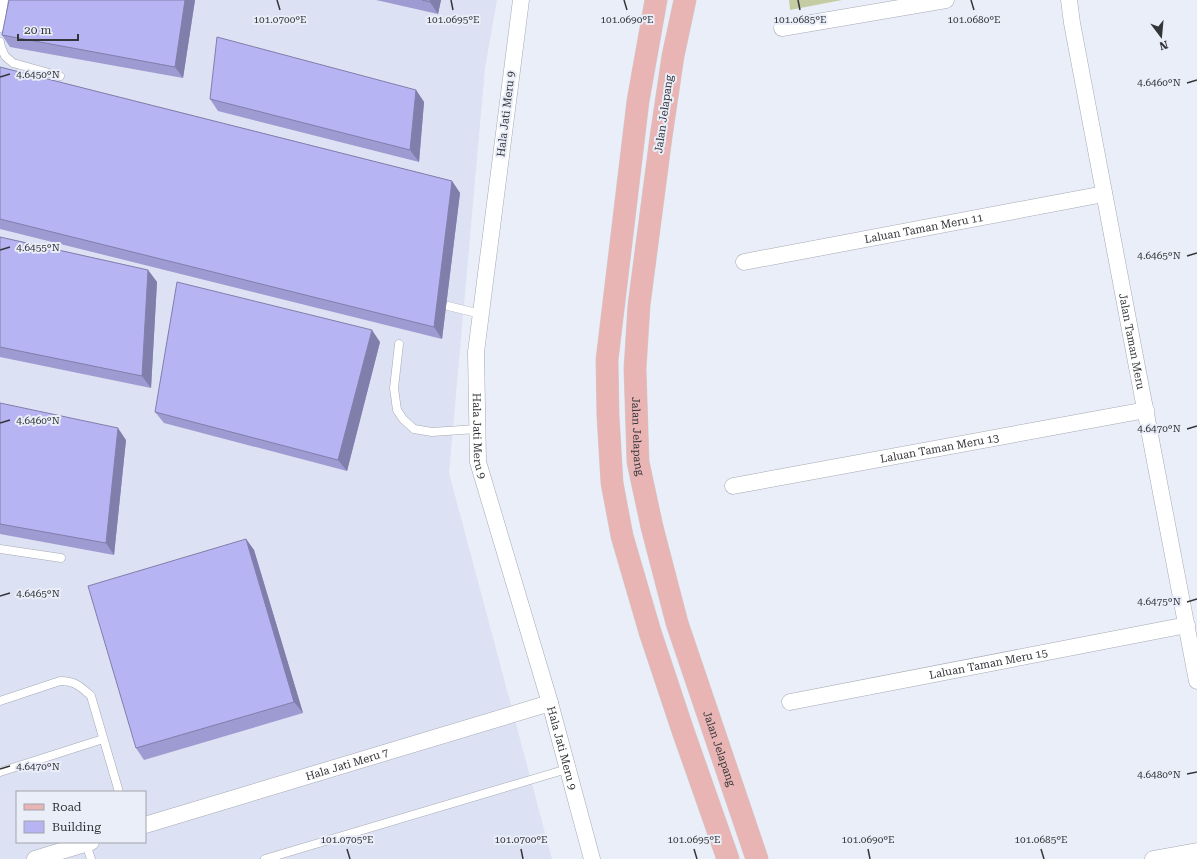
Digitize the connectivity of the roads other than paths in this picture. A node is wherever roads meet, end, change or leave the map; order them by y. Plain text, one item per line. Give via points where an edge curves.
1 (4, 0) edge
2 (521, 0) edge
3 (656, 0) edge
4 (685, 0) edge
5 (946, 0) edge
6 (1069, 0) edge
7 (0, 28) edge
8 (782, 28) dead end
9 (0, 42) edge
10 (60, 76) dead end
11 (1104, 194) junction
12 (744, 262) dead end
13 (448, 306) dead end
14 (481, 314) junction
15 (399, 344) dead end
16 (1146, 410) junction
17 (477, 430) junction
18 (733, 486) dead end
19 (0, 549) edge
20 (61, 558) dead end
21 (1186, 625) junction
22 (1197, 681) edge
23 (0, 701) edge
24 (790, 702) dead end
25 (550, 703) junction
26 (103, 739) junction
27 (567, 769) junction
28 (0, 772) edge
29 (119, 791) edge
30 (146, 825) edge
31 (89, 843) edge
32 (1197, 851) edge
33 (35, 859) edge
34 (91, 859) edge
35 (265, 859) edge
36 (592, 859) edge
37 (728, 859) edge
38 (757, 859) edge
39 (1153, 859) edge

1 - 7 lane
2 - 14 street, Hala Jati Meru 9
3 - 37 main road via 638,101 607,360 612,483 622,536 650,632
4 - 38 main road, Jalan Jelapang via 672,64 639,305 635,369 638,462 676,623
5 - 8 street
6 - 11 street, Jalan Taman Meru
9 - 10 lane via 5,56 13,63
11 - 12 street, Laluan Taman Meru 11
11 - 16 street, Jalan Taman Meru
13 - 14 lane
14 - 17 street, Hala Jati Meru 9 via 476,352
15 - 17 lane via 394,388 397,410 403,419 414,429 432,432
16 - 18 street, Laluan Taman Meru 13
16 - 21 street, Jalan Taman Meru
17 - 25 street, Hala Jati Meru 9 via 478,462
19 - 20 lane
21 - 22 street, Jalan Taman Meru
21 - 24 street, Laluan Taman Meru 15
23 - 26 lane via 60,681 70,681 82,687 91,696
25 - 27 street, Hala Jati Meru 9
25 - 30 street, Hala Jati Meru 7
26 - 28 lane
26 - 29 lane
27 - 35 lane
27 - 36 street, Hala Jati Meru 9
31 - 33 street
31 - 34 lane
32 - 39 street

